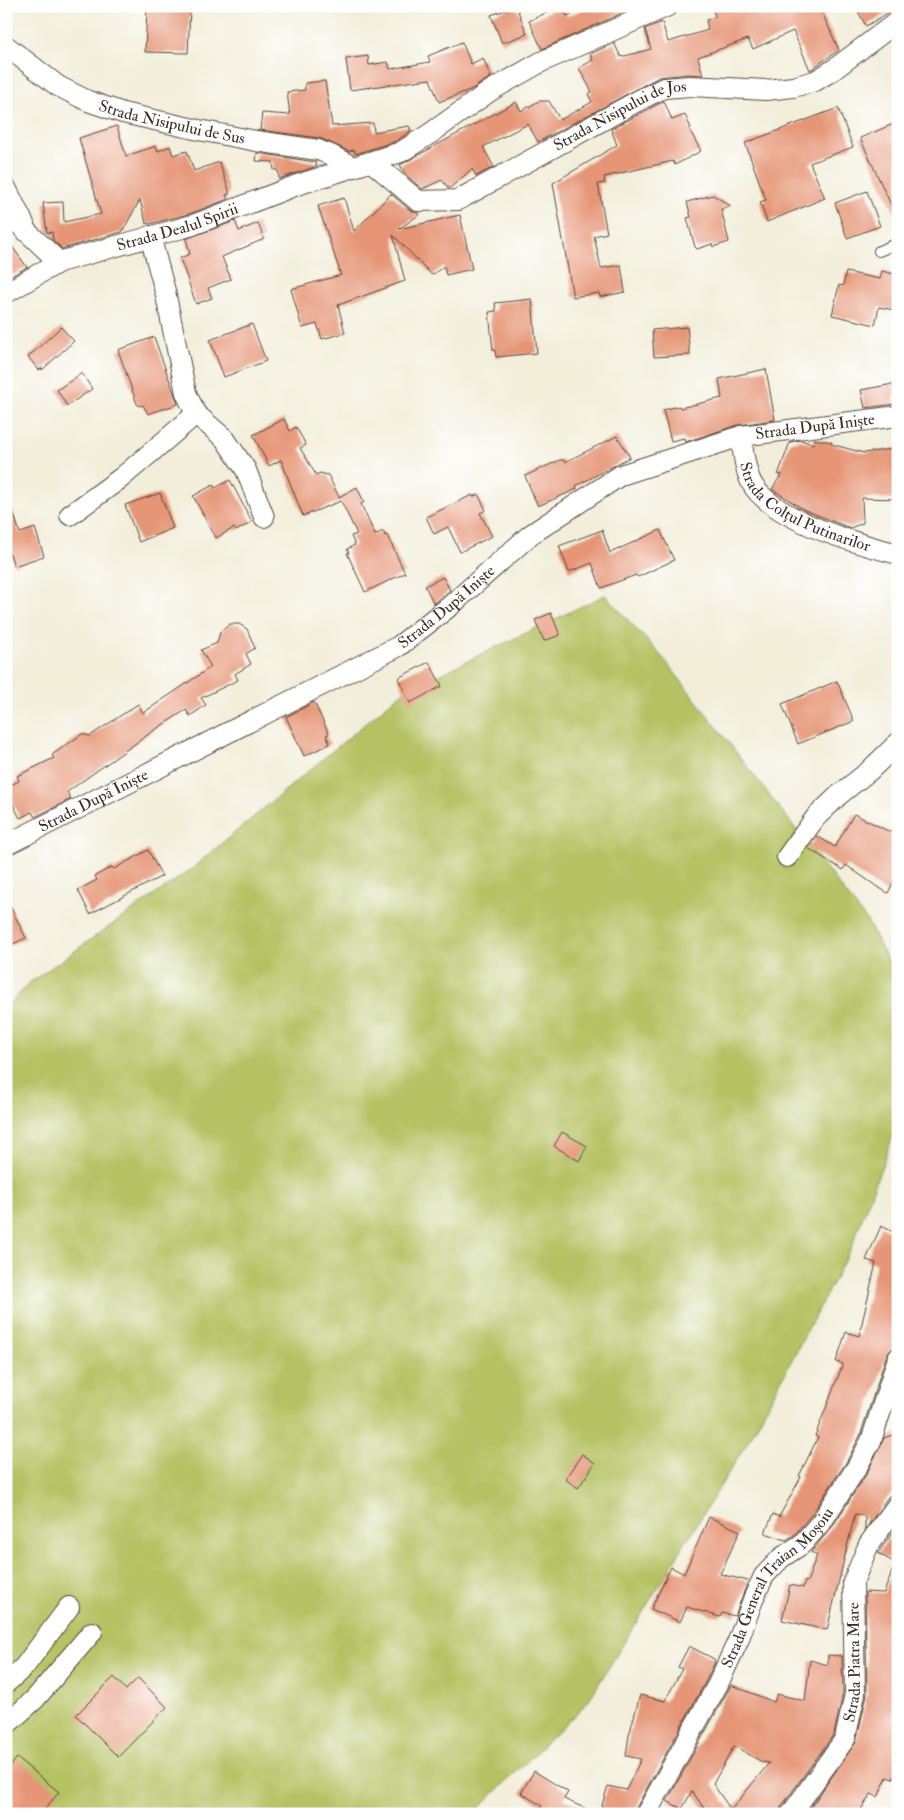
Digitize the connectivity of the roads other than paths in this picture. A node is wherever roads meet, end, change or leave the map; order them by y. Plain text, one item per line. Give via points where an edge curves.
1 (668, 6) edge
2 (898, 21) edge
3 (6, 46) edge
4 (372, 162) junction
5 (352, 166) junction
6 (6, 188) edge
7 (6, 212) edge
8 (28, 232) junction
9 (150, 236) junction
10 (898, 243) edge
11 (879, 251) dead end
12 (59, 262) junction
13 (6, 293) edge
14 (196, 414) junction
15 (898, 416) edge
16 (741, 436) junction
17 (70, 515) dead end
18 (264, 517) dead end
19 (898, 554) edge
20 (898, 743) edge
21 (6, 845) edge
22 (786, 857) dead end
23 (898, 1358) edge
24 (898, 1504) edge
25 (70, 1607) dead end
26 (92, 1632) dead end
27 (6, 1683) edge
28 (6, 1725) edge
29 (646, 1814) edge
30 (791, 1814) edge

1 - 4 street via 541,62 490,91 401,152
2 - 4 street, Strada Nisipului de Jos via 815,81 766,90 690,86 664,88 458,200 418,201
3 - 5 street, Strada Nisipului de Sus via 58,86 88,101 162,123 318,150
4 - 5 street
5 - 9 street, Strada Dealul Spirii via 193,225
6 - 8 street
7 - 8 street
8 - 12 street
9 - 12 street, Strada Dealul Spirii
9 - 14 street via 186,392
10 - 11 lane
12 - 13 street, Strada Dealul Spirii
14 - 17 street via 121,478
14 - 18 street via 225,439 246,470
15 - 16 street, Strada După Iniște
16 - 19 street, Strada Colțul Putinarilor via 745,462 754,487 774,506 808,524
16 - 21 street, Strada După Iniște via 621,475 530,535 399,646
20 - 22 street via 816,817
23 - 29 street, Strada General Traian Moșoiu via 871,1440 857,1466 822,1521 802,1544 781,1558 764,1576 718,1684
24 - 30 street, Strada Piatra Mare via 870,1544 853,1582 855,1694 845,1739
25 - 27 street via 24,1667
26 - 28 street via 35,1699

